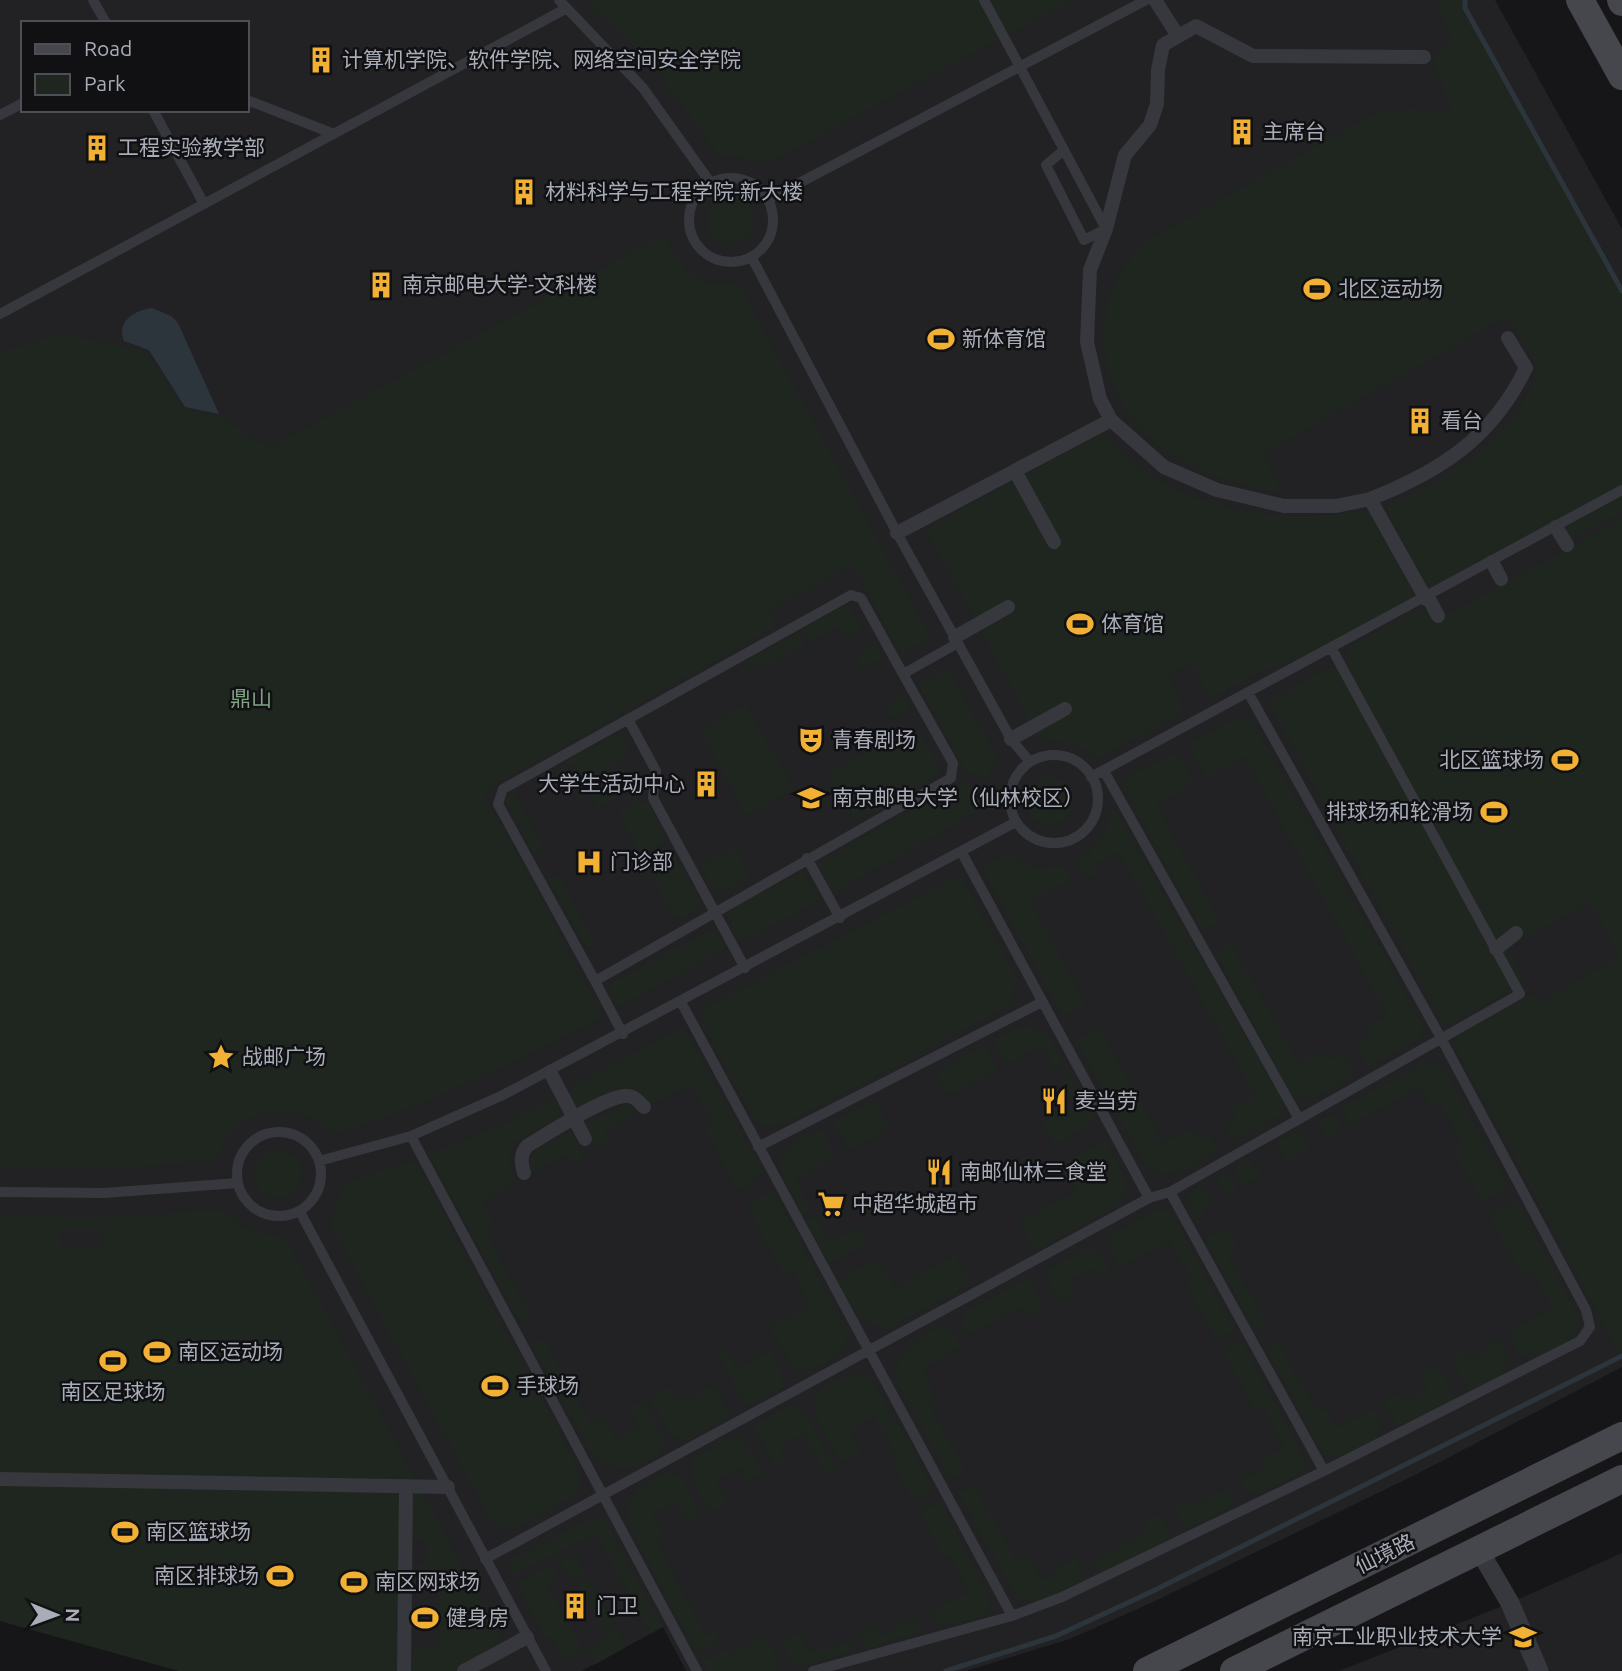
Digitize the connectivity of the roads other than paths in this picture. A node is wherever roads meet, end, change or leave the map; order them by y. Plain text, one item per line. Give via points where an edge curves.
1 (93, 0) edge
2 (984, 0) edge
3 (1146, 0) edge
4 (1155, 0) edge
5 (1580, 0) edge
6 (563, 4) edge
7 (105, 21) edge
8 (1178, 36) junction
9 (1424, 57) dead end
10 (1020, 66) junction
11 (1622, 76) edge
12 (248, 100) edge
13 (21, 104) edge
14 (154, 112) edge
15 (0, 115) edge
16 (334, 134) junction
17 (1064, 150) junction
18 (710, 182) junction
19 (769, 199) junction
20 (204, 204) junction
21 (1105, 229) junction
22 (752, 258) junction
23 (0, 314) edge
24 (1507, 338) dead end
25 (1111, 420) junction
26 (1015, 471) junction
27 (1622, 490) edge
28 (1370, 499) junction
29 (1556, 527) junction
30 (897, 533) junction
31 (1054, 542) dead end
32 (1567, 545) dead end
33 (1492, 562) junction
34 (1501, 579) dead end
35 (1427, 598) junction
36 (1008, 607) dead end
37 (1438, 616) dead end
38 (956, 640) junction
39 (1332, 649) junction
40 (903, 674) junction
41 (1249, 694) junction
42 (1065, 709) dead end
43 (628, 719) junction
44 (1011, 739) junction
45 (1030, 762) junction
46 (1104, 771) junction
47 (1091, 777) junction
48 (1016, 822) junction
49 (961, 853) junction
50 (807, 859) junction
51 (714, 912) junction
52 (840, 918) junction
53 (1516, 933) dead end
54 (1496, 949) junction
55 (745, 968) junction
56 (595, 981) junction
57 (681, 1002) junction
58 (1042, 1002) junction
59 (623, 1034) junction
60 (1441, 1038) junction
61 (550, 1072) junction
62 (644, 1107) dead end
63 (574, 1118) junction
64 (1298, 1119) junction
65 (411, 1136) junction
66 (585, 1139) dead end
67 (758, 1147) junction
68 (319, 1161) junction
69 (524, 1173) dead end
70 (238, 1183) junction
71 (0, 1192) edge
72 (1170, 1192) junction
73 (1149, 1198) junction
74 (300, 1212) junction
75 (867, 1350) junction
76 (1622, 1436) edge
77 (1324, 1471) junction
78 (0, 1479) edge
79 (1622, 1479) edge
80 (406, 1487) junction
81 (448, 1488) junction
82 (604, 1495) junction
83 (1461, 1516) junction
84 (1479, 1550) junction
85 (485, 1559) junction
86 (1012, 1616) junction
87 (527, 1637) junction
88 (404, 1671) edge
89 (464, 1671) edge
90 (546, 1671) edge
91 (697, 1671) edge
92 (813, 1671) edge
93 (1147, 1671) edge
94 (1234, 1671) edge
95 (1539, 1671) edge

1 - 7 lane
2 - 10 lane
3 - 10 lane
4 - 8 street
5 - 11 main road
6 - 16 lane
6 - 18 lane via 643,88
8 - 9 street via 1196,26 1254,56
8 - 21 street via 1163,45 1157,104 1150,125 1125,155
10 - 17 lane
10 - 19 lane
12 - 16 lane
13 - 15 lane
14 - 20 lane
16 - 20 lane
17 - 21 lane
17 - 21 lane via 1046,165 1084,240
18 - 19 lane via 732,177 753,183
18 - 22 lane via 694,198 688,219 693,241 709,257 730,263
19 - 22 lane via 774,221 768,242
20 - 23 lane
21 - 25 street via 1090,270 1087,342 1100,399
22 - 30 lane
24 - 28 street via 1526,368 1487,430 1430,471
25 - 26 street
25 - 28 street via 1164,467 1217,490 1284,506 1336,506
26 - 30 street
26 - 31 street
27 - 29 lane
28 - 35 street
29 - 32 street
29 - 33 lane
30 - 38 lane
33 - 34 street
33 - 35 lane
35 - 37 street
35 - 39 lane
36 - 38 street
38 - 40 lane
38 - 44 lane
39 - 41 lane
39 - 54 lane
40 - 43 lane via 861,598 851,595
40 - 50 lane via 953,763 951,778
41 - 46 lane
41 - 60 lane
42 - 44 street
43 - 51 lane via 656,771 653,798
43 - 56 lane via 498,796 498,804
44 - 45 lane
45 - 47 lane via 1057,755 1070,758
45 - 48 lane via 1020,771 1010,796
46 - 47 lane
46 - 64 lane
47 - 48 lane via 1095,813 1090,824 1070,840 1034,839
48 - 49 lane
49 - 52 lane
49 - 58 lane
50 - 51 lane
50 - 52 lane
51 - 55 lane
51 - 56 lane
52 - 55 lane
53 - 54 street
54 - 60 lane via 1520,994
55 - 57 lane
56 - 59 lane
57 - 59 lane
57 - 67 lane
58 - 67 lane
58 - 73 lane
59 - 61 lane
60 - 64 lane
60 - 77 lane via 1586,1310 1590,1327 1580,1340
61 - 63 street
61 - 65 lane
62 - 63 street via 635,1098 624,1096
63 - 66 street
63 - 69 street via 527,1146 522,1152
64 - 72 lane
65 - 68 lane
65 - 82 lane
67 - 75 lane
68 - 70 lane via 301,1137 279,1130 258,1136 242,1151
68 - 74 lane via 322,1175 316,1196
70 - 71 lane via 104,1193
70 - 74 lane via 241,1195 256,1211 278,1217
72 - 73 lane
72 - 77 lane
73 - 75 lane
74 - 81 lane
75 - 82 lane
75 - 86 lane
76 - 83 main road, 仙境路
77 - 86 lane via 1119,1572
78 - 80 street
79 - 84 main road, 仙境路
80 - 81 street
80 - 88 street
81 - 85 lane
82 - 85 lane
82 - 91 lane
83 - 84 main road
83 - 93 main road, 仙境路
84 - 94 main road, 仙境路
84 - 95 street via 1510,1603
85 - 87 lane
86 - 92 lane
87 - 89 street
87 - 90 lane

